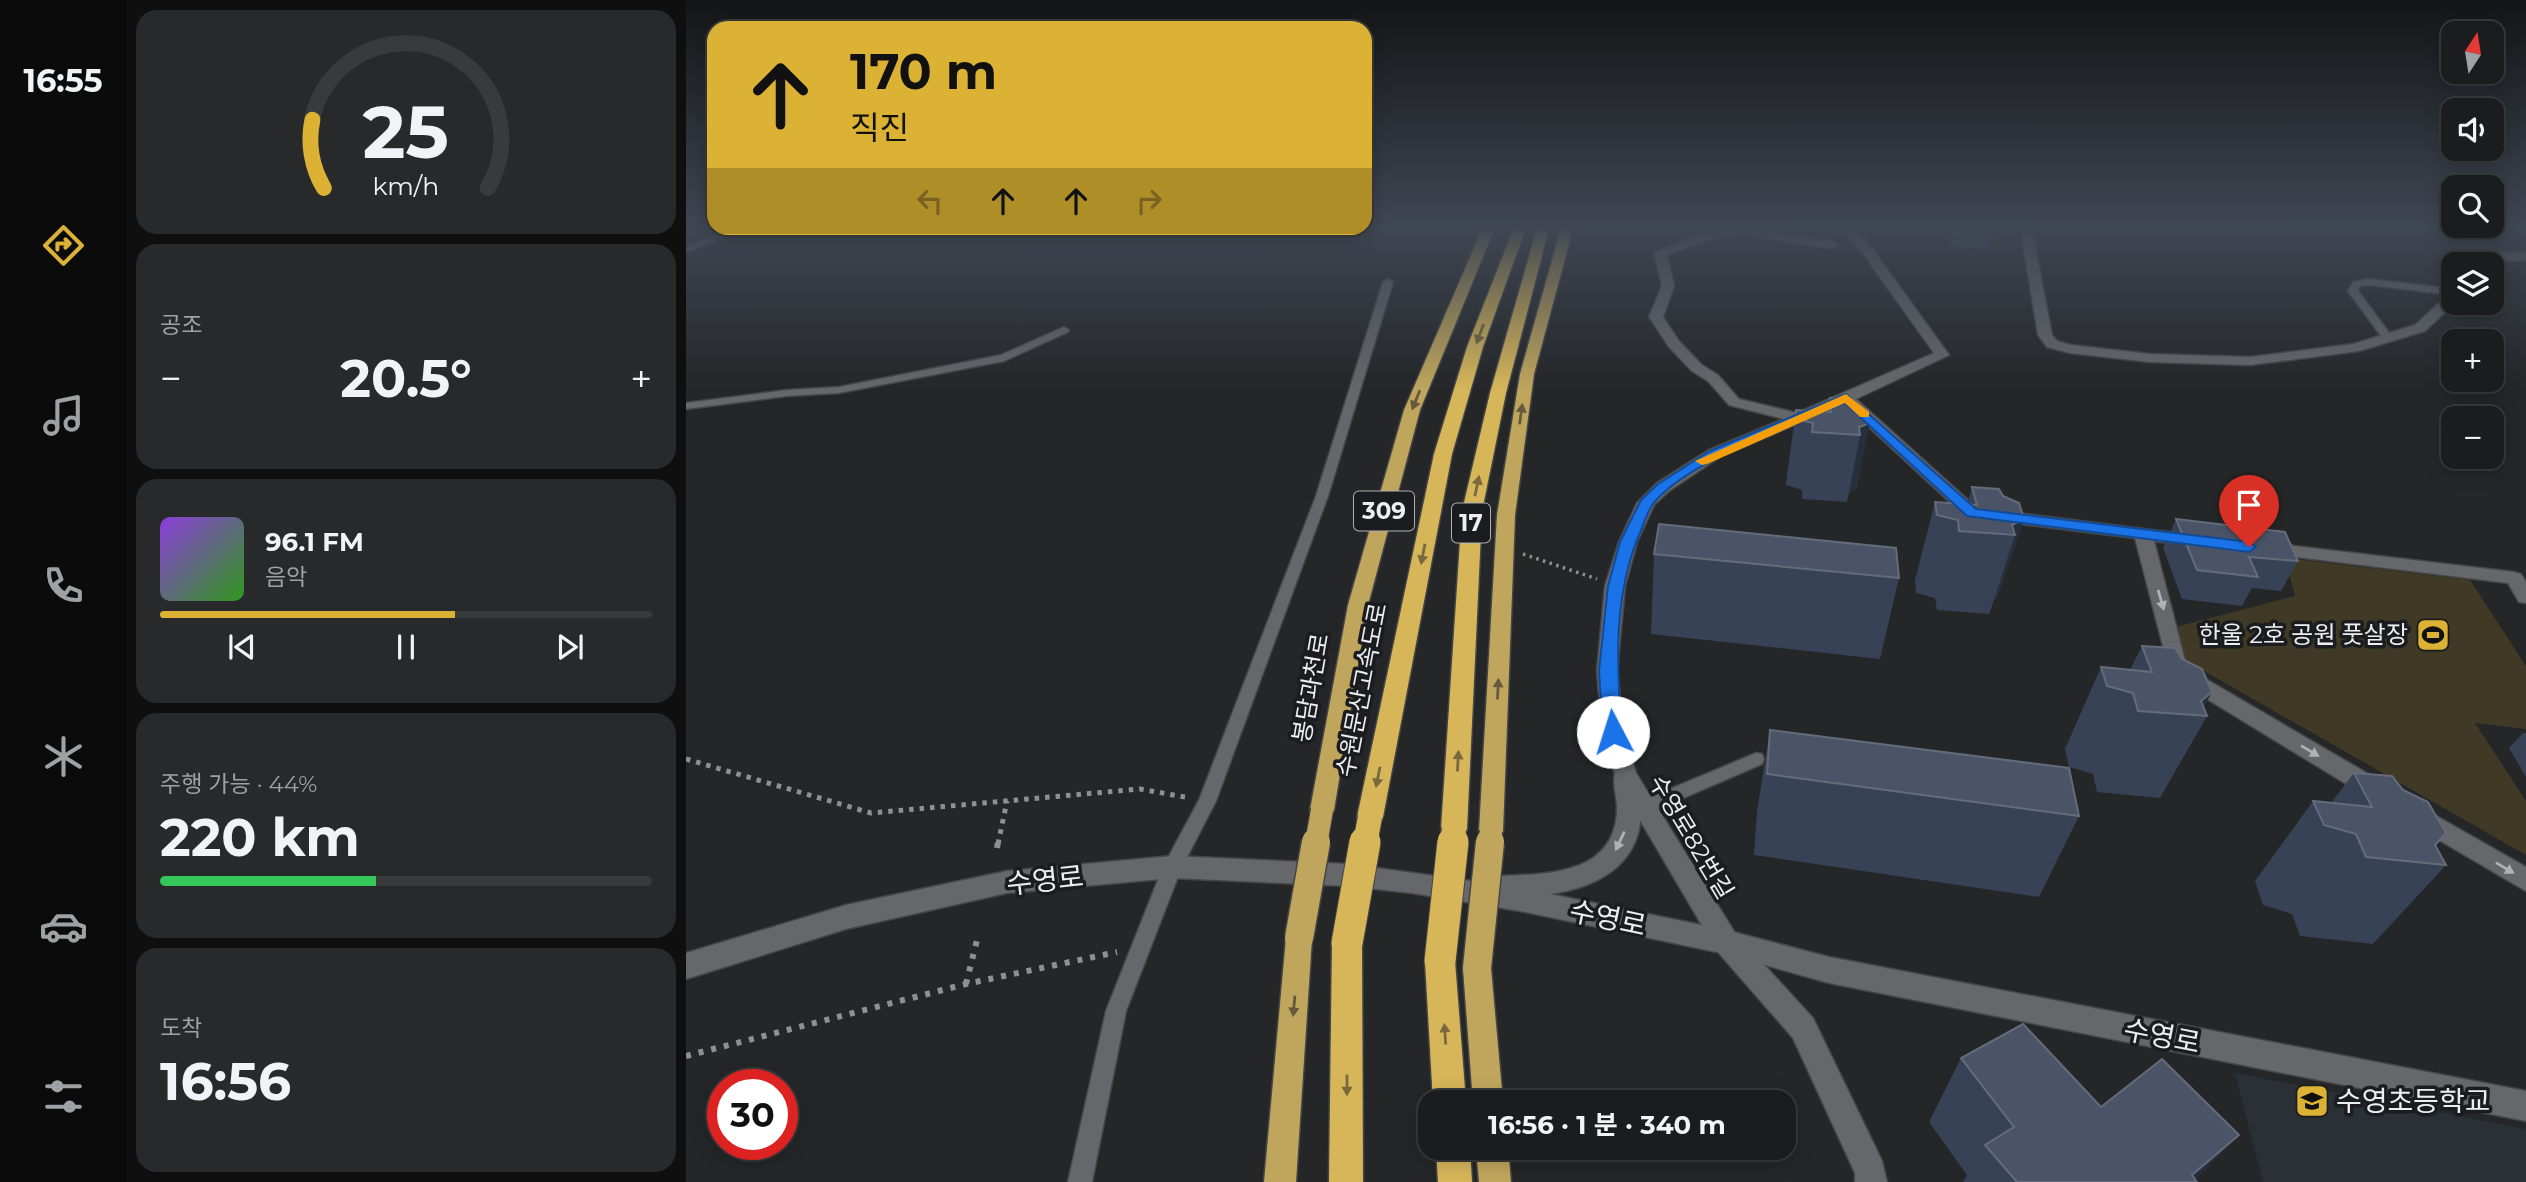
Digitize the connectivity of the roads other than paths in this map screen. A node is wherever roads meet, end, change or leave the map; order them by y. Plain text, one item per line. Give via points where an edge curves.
1 (1467, 280) edge
2 (1500, 280) edge
3 (1529, 280) edge
4 (1553, 280) edge
5 (1669, 280) edge
6 (1888, 280) edge
7 (2035, 280) edge
8 (1388, 282) dead end
9 (2441, 293) edge
10 (2441, 308) edge
11 (1064, 330) dead end
12 (2388, 338) junction
13 (1846, 398) junction
14 (686, 406) edge
15 (1798, 418) junction
16 (2143, 534) junction
17 (2211, 542) edge
18 (2253, 547) edge
19 (2520, 579) edge
20 (2526, 597) edge
21 (1756, 759) dead end
22 (1625, 775) junction
23 (1645, 807) junction
24 (1172, 867) junction
25 (2526, 880) edge
26 (1456, 889) junction
27 (1726, 942) junction
28 (686, 966) edge
29 (1449, 1090) edge
30 (1487, 1090) edge
31 (2526, 1106) edge
32 (1454, 1160) edge
33 (1493, 1160) edge
34 (1080, 1182) edge
35 (1280, 1182) edge
36 (1346, 1182) edge
37 (1455, 1182) edge
38 (1495, 1182) edge
39 (1871, 1182) edge

1 -> 35 highway, 봉담과천로 / 309, bridge via 1412,410 1357,605 1300,938
2 -> 36 highway, 수원문산고속도로 / 17, bridge via 1443,454 1347,943
29 -> 3 highway, 17, bridge via 1440,961 1454,829 1472,511
30 -> 4 highway, bridge via 1476,968 1492,831 1506,515 1527,374
5 - 15 street via 1669,294 1656,317 1674,344 1734,402
6 - 13 street, 수영로82번길 via 1942,355
7 - 12 street via 2045,335 2052,344 2070,349 2150,358 2250,361 2354,348
8 - 24 lane via 1322,496 1207,800
9 - 12 lane via 2356,284 2353,291
10 - 12 street via 2420,328
11 - 14 lane via 1004,358 839,390
13 - 15 street, 수영로82번길
13 - 16 street via 1972,513
15 - 22 street, 수영로82번길 via 1715,453 1662,487 1646,503 1615,586 1608,671 1613,732
16 - 17 street
16 -> 25 street via 2178,671
18 - 19 street
19 - 20 street
21 - 23 lane
22 - 23 street, 수영로82번길
22 -> 26 street via 1629,813 1624,836 1598,870 1544,886
23 - 27 street, 수영로82번길
24 - 26 street, 수영로 via 1348,875
24 - 28 street, 수영로 via 1007,883 846,917
24 - 34 lane via 1116,1011
26 - 27 street, 수영로
27 - 31 street, 수영로 via 1829,970
27 - 39 street, 수영로82번길 via 1803,1028 1871,1172
32 - 37 highway
33 - 38 highway

